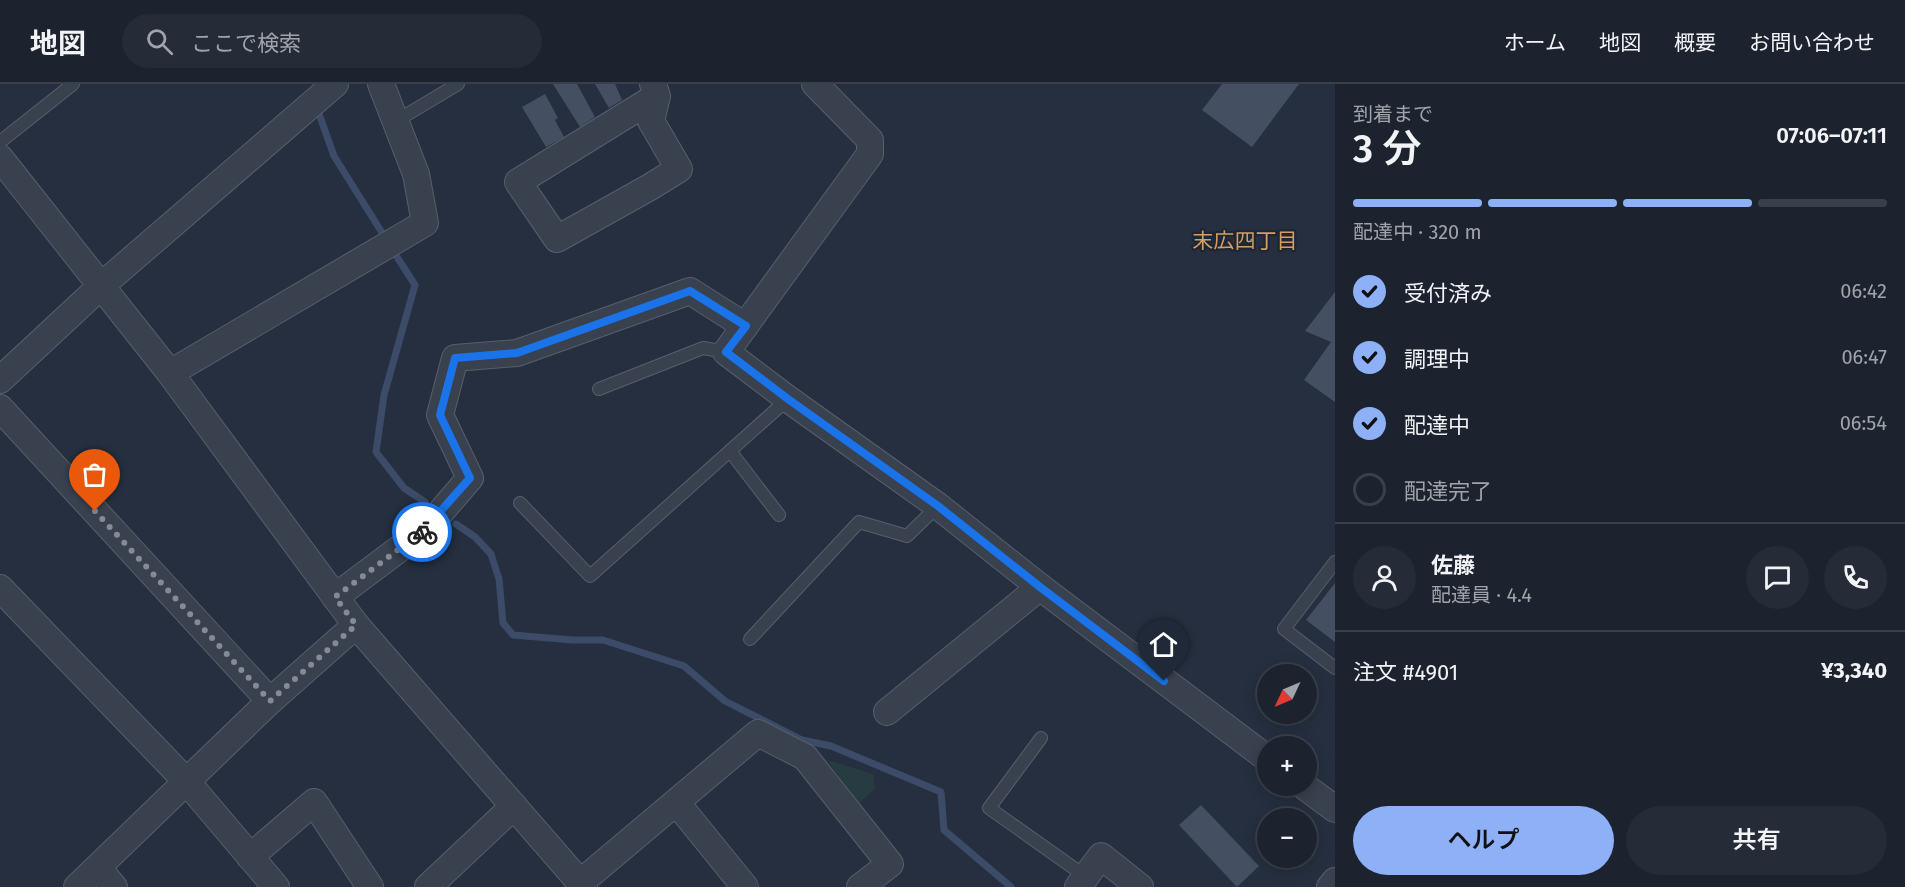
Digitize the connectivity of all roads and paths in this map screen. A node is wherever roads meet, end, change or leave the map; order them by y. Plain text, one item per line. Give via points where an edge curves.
1 (73, 84) edge
2 (314, 84) edge
3 (335, 84) edge
4 (381, 84) edge
5 (458, 84) edge
6 (815, 84) edge
7 (655, 90) edge
8 (304, 111) junction
9 (396, 122) junction
10 (0, 142) edge
11 (0, 158) edge
12 (101, 286) junction
13 (746, 326) junction
14 (726, 352) junction
15 (170, 374) junction
16 (0, 380) edge
17 (599, 389) dead end
18 (788, 399) junction
19 (0, 408) edge
20 (730, 451) junction
21 (520, 503) dead end
22 (938, 506) junction
23 (779, 515) dead end
24 (1335, 562) edge
25 (1040, 587) junction
26 (0, 588) edge
27 (335, 597) junction
28 (356, 625) junction
29 (750, 639) dead end
30 (1335, 668) edge
31 (270, 701) junction
32 (887, 712) dead end
33 (1041, 738) dead end
34 (1257, 751) edge
35 (187, 782) junction
36 (1317, 796) edge
37 (676, 802) junction
38 (514, 806) junction
39 (1335, 809) edge
40 (250, 856) junction
41 (106, 878) edge
42 (1082, 881) edge
43 (1335, 881) edge
44 (582, 885) edge
45 (77, 887) edge
46 (276, 887) edge
47 (370, 887) edge
48 (428, 887) edge
49 (745, 887) edge
50 (860, 887) edge
51 (1140, 887) edge
52 (1330, 887) edge

1 - 10 lane
2 - 8 street
3 - 8 street
4 - 9 street
5 - 9 lane
6 - 13 street via 870,140 870,154
7 - 7 street via 518,182 557,239 679,169 651,121
8 - 12 street
9 - 15 street via 417,174 425,223
11 - 12 street
12 - 15 street
12 - 16 street
13 - 14 street
13 - 27 street via 690,291 517,353 455,358 440,415 470,478 427,528
14 - 17 lane via 703,348
14 - 18 street
15 - 27 street
18 - 20 lane
18 - 22 street
19 - 31 street
20 - 21 lane via 590,576
20 - 23 lane
22 - 25 street
22 - 29 lane via 907,536 859,522
24 - 30 lane via 1284,629
25 - 32 street
25 - 34 street
26 - 35 street
27 - 28 street
28 - 31 street
28 - 38 street
31 - 35 street
33 - 42 lane via 989,808
35 - 40 street
35 - 41 street
36 - 39 street
37 - 44 street
37 - 49 street
37 - 50 street via 758,733 805,757 890,864
38 - 44 street
38 - 48 street
40 - 46 street
40 - 47 street via 314,802
41 - 45 street
42 - 51 street via 1101,856
43 - 52 street

